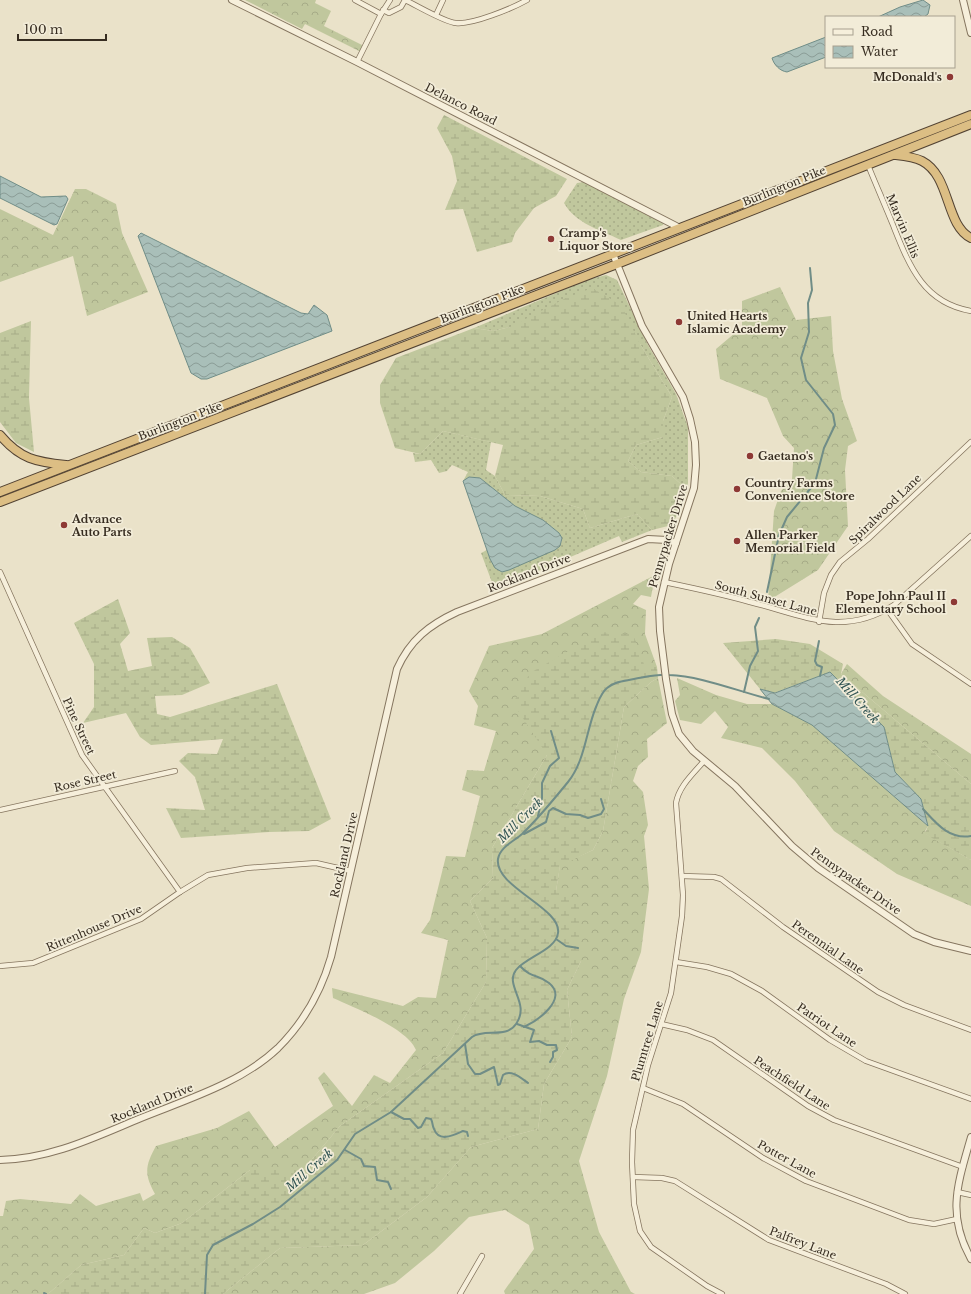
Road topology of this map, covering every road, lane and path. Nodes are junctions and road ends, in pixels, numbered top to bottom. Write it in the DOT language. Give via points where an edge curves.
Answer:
graph roads {
  1 [pos="232,0"];
  2 [pos="355,0"];
  3 [pos="390,0"];
  4 [pos="405,0"];
  5 [pos="443,0"];
  6 [pos="527,0"];
  7 [pos="963,0"];
  8 [pos="382,12"];
  9 [pos="436,15"];
  10 [pos="971,33"];
  11 [pos="357,62"];
  12 [pos="971,114"];
  13 [pos="971,124"];
  14 [pos="894,154"];
  15 [pos="868,165"];
  16 [pos="680,228"];
  17 [pos="971,238"];
  18 [pos="613,254"];
  19 [pos="617,264"];
  20 [pos="971,311"];
  21 [pos="0,435"];
  22 [pos="971,442"];
  23 [pos="69,465"];
  24 [pos="0,492"];
  25 [pos="0,502"];
  26 [pos="971,536"];
  27 [pos="676,543"];
  28 [pos="0,572"];
  29 [pos="664,582"];
  30 [pos="887,609"];
  31 [pos="819,622"];
  32 [pos="971,684"];
  33 [pos="704,761"];
  34 [pos="174,771"];
  35 [pos="103,786"];
  36 [pos="0,810"];
  37 [pos="351,871"];
  38 [pos="682,876"];
  39 [pos="180,892"];
  40 [pos="971,951"];
  41 [pos="676,962"];
  42 [pos="0,966"];
  43 [pos="661,1024"];
  44 [pos="971,1030"];
  45 [pos="642,1088"];
  46 [pos="971,1099"];
  47 [pos="971,1137"];
  48 [pos="0,1160"];
  49 [pos="963,1167"];
  50 [pos="633,1177"];
  51 [pos="957,1192"];
  52 [pos="971,1195"];
  53 [pos="957,1218"];
  54 [pos="482,1256"];
  55 [pos="971,1259"];
  56 [pos="460,1294"];
  57 [pos="722,1294"];
  58 [pos="905,1294"];
  1 -- 11 [label="street, Delanco Road"];
  2 -- 8 [label="street"];
  3 -- 8 [label="street"];
  4 -- 8 [label="street" via="401,7 389,13"];
  4 -- 9 [label="street"];
  5 -- 9 [label="street"];
  6 -- 9 [label="street" via="455,24"];
  7 -- 10 [label="street"];
  8 -- 11 [label="street"];
  11 -- 16 [label="street, Delanco Road"];
  12 -- 16 [label="highway, Burlington Pike"];
  13 -- 14 [label="highway, Burlington Pike"];
  14 -- 15 [label="highway, Burlington Pike"];
  14 -- 17 [label="highway" via="913,158 930,166 941,183 962,230"];
  15 -- 19 [label="highway, Burlington Pike"];
  15 -- 20 [label="street, Marvin Ellis" via="909,265 930,292 947,305"];
  16 -- 18 [label="highway, Burlington Pike"];
  18 -- 19 [label="street, Pennypacker Drive"];
  18 -- 23 [label="highway, Burlington Pike"];
  19 -- 25 [label="highway, Burlington Pike"];
  19 -- 27 [label="street, Pennypacker Drive" via="642,326 678,387 693,431 696,453 694,488"];
  21 -- 23 [label="highway" via="23,456"];
  22 -- 31 [label="street, Spiralwood Lane" via="840,562 826,586"];
  23 -- 24 [label="highway, Burlington Pike"];
  26 -- 30 [label="street, South Sunset Lane"];
  27 -- 29 [label="street, Pennypacker Drive"];
  27 -- 37 [label="street, Rockland Drive" via="648,539 447,617 429,627 413,641 401,659 394,681"];
  28 -- 35 [label="street, Pine Street" via="77,746"];
  29 -- 31 [label="street, South Sunset Lane" via="735,598"];
  29 -- 33 [label="street, Pennypacker Drive" via="659,607 664,667 672,714 679,734"];
  30 -- 31 [label="street, South Sunset Lane" via="856,620"];
  30 -- 32 [label="street" via="912,644"];
  33 -- 38 [label="street, Plumtree Lane" via="685,783 677,799"];
  33 -- 40 [label="street, Pennypacker Drive" via="735,786 792,846 818,868 914,934 939,944"];
  34 -- 35 [label="street, Rose Street"];
  35 -- 36 [label="street, Rose Street"];
  35 -- 39 [label="street, Pine Street"];
  37 -- 39 [label="street, Rittenhouse Drive" via="316,863 247,868 208,875"];
  37 -- 48 [label="street, Rockland Drive" via="332,953 321,986 304,1017 269,1055 251,1069 220,1086 83,1142 37,1157"];
  38 -- 41 [label="street, Plumtree Lane" via="683,904"];
  38 -- 44 [label="street, Perennial Lane" via="721,879 783,927 878,992 904,1005"];
  39 -- 42 [label="street, Rittenhouse Drive" via="141,919 106,935 33,963"];
  41 -- 43 [label="street, Plumtree Lane" via="671,992"];
  41 -- 46 [label="street, Patriot Lane" via="707,967 738,977 762,991 837,1045 866,1061"];
  43 -- 45 [label="street, Plumtree Lane"];
  43 -- 49 [label="street, Peachfield Lane" via="687,1030 712,1040 808,1106 834,1120"];
  45 -- 50 [label="street, Plumtree Lane" via="633,1130"];
  45 -- 53 [label="street, Potter Lane" via="683,1104 763,1158 806,1181 909,1220 934,1224"];
  47 -- 49 [label="street"];
  49 -- 51 [label="street"];
  50 -- 57 [label="street, Plumtree Lane" via="637,1222 651,1247"];
  50 -- 58 [label="street, Palfrey Lane" via="676,1181 765,1238 886,1284"];
  51 -- 52 [label="street"];
  51 -- 53 [label="street"];
  53 -- 55 [label="street" via="963,1242"];
  54 -- 56 [label="street"];
}
